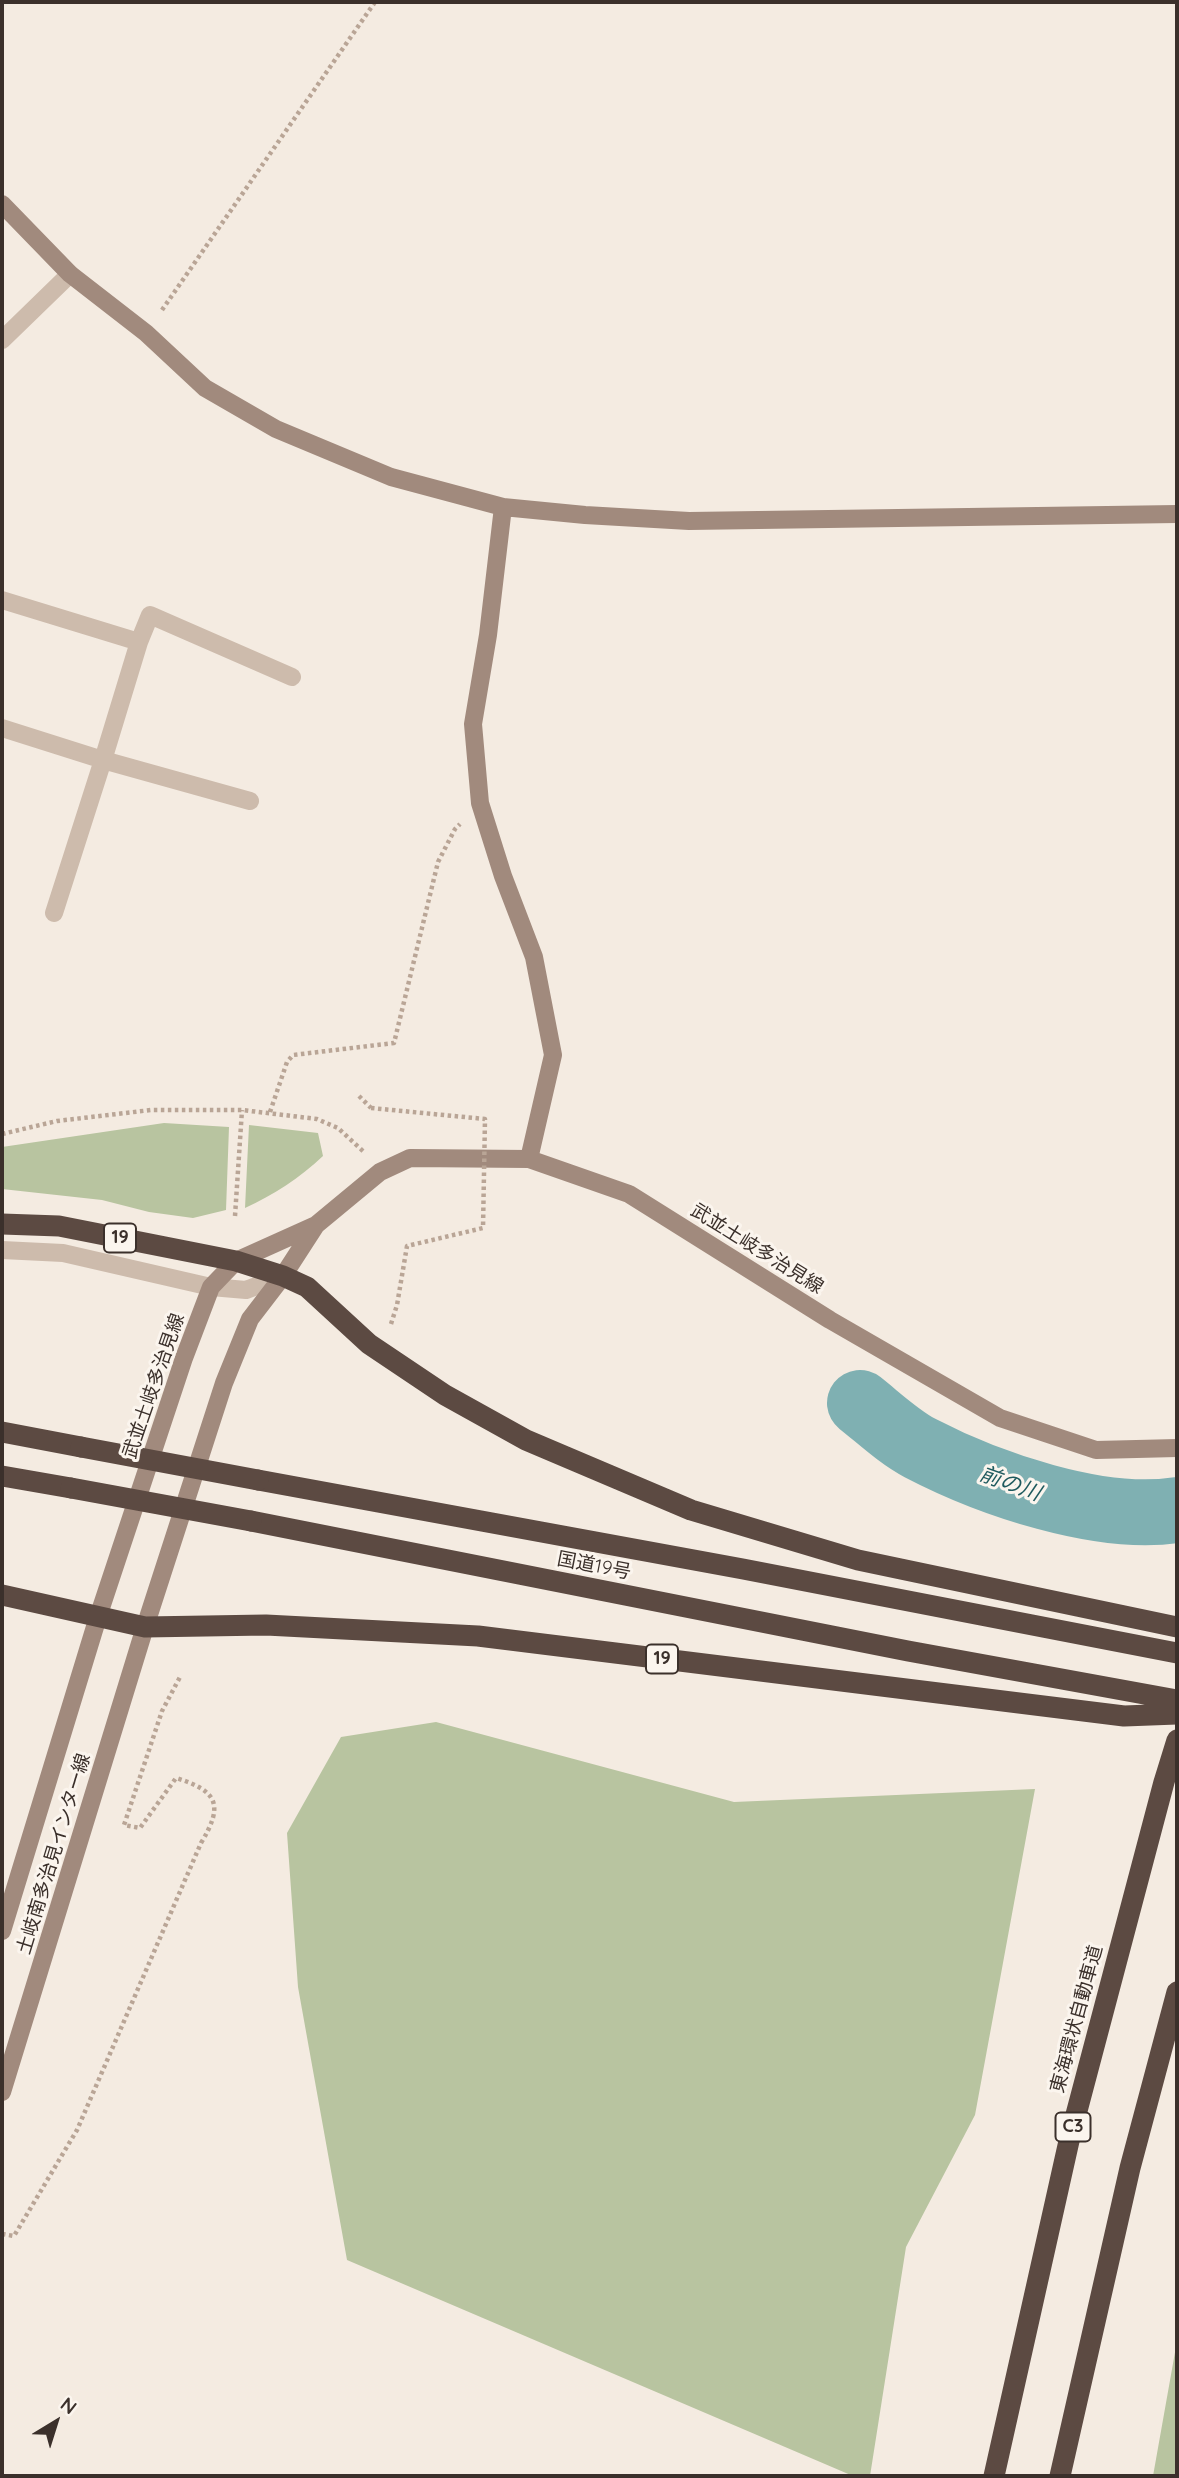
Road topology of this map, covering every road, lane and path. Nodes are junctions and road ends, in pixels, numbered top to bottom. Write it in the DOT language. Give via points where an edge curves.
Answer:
graph roads {
  1 [pos="375,2"];
  2 [pos="2,204"];
  3 [pos="71,274"];
  4 [pos="146,333"];
  5 [pos="2,340"];
  6 [pos="503,507"];
  7 [pos="1177,514"];
  8 [pos="2,600"];
  9 [pos="139,642"];
  10 [pos="292,677"];
  11 [pos="2,728"];
  12 [pos="103,760"];
  13 [pos="250,801"];
  14 [pos="480,803"];
  15 [pos="54,914"];
  16 [pos="359,1096"];
  17 [pos="242,1110"];
  18 [pos="270,1112"];
  19 [pos="2,1134"];
  20 [pos="529,1159"];
  21 [pos="380,1172"];
  22 [pos="235,1216"];
  23 [pos="2,1224"];
  24 [pos="316,1225"];
  25 [pos="2,1250"];
  26 [pos="236,1261"];
  27 [pos="283,1276"];
  28 [pos="211,1287"];
  29 [pos="391,1325"];
  30 [pos="2,1432"];
  31 [pos="1177,1448"];
  32 [pos="2,1476"];
  33 [pos="2,1595"];
  34 [pos="99,1617"];
  35 [pos="1177,1626"];
  36 [pos="145,1627"];
  37 [pos="1177,1653"];
  38 [pos="180,1677"];
  39 [pos="1177,1700"];
  40 [pos="1177,1714"];
  41 [pos="1177,1740"];
  42 [pos="2,1931"];
  43 [pos="1177,1992"];
  44 [pos="2,2092"];
  45 [pos="2,2234"];
  46 [pos="994,2476"];
  47 [pos="1060,2476"];
  1 -- 4 [label="path"];
  2 -- 3 [label="main road"];
  3 -- 4 [label="main road"];
  3 -- 5 [label="street"];
  4 -- 6 [label="main road" via="205,388 276,429 391,477"];
  6 -- 7 [label="main road" via="690,521"];
  6 -- 14 [label="main road" via="473,724"];
  8 -- 9 [label="street"];
  9 -- 10 [label="street" via="150,615"];
  9 -- 12 [label="street"];
  11 -- 12 [label="street"];
  12 -- 13 [label="street"];
  12 -- 15 [label="street"];
  14 -- 18 [label="path" via="455,829 438,862 394,1043 293,1055"];
  14 -- 20 [label="main road" via="534,957 553,1055"];
  16 -- 29 [label="path, bridge" via="372,1108 485,1119 483,1228 407,1246"];
  17 -- 18 [label="path"];
  17 -- 19 [label="path" via="150,1110 57,1121"];
  17 -- 22 [label="path"];
  18 -- 21 [label="path" via="317,1119 338,1128"];
  20 -- 21 [label="main road, 武並土岐多治見線" via="410,1158"];
  20 -- 31 [label="main road, 武並土岐多治見線" via="629,1194 830,1320 1000,1418 1096,1450"];
  21 -- 24 [label="main road, 武並土岐多治見線"];
  23 -- 26 [label="highway, 19" via="59,1226"];
  24 -- 26 [label="main road, 武並土岐多治見線"];
  24 -- 27 [label="main road, 武並土岐多治見線"];
  25 -- 28 [label="street" via="63,1253"];
  26 -- 27 [label="highway, 19"];
  26 -- 28 [label="main road, 武並土岐多治見線"];
  27 -- 28 [label="street" via="247,1290"];
  27 -- 35 [label="highway, 19" via="307,1287 369,1344 445,1395 526,1440 691,1510 858,1560"];
  27 -- 36 [label="main road, 武並土岐多治見線" via="250,1319 224,1383"];
  28 -- 34 [label="main road, 武並土岐多治見線"];
  30 -- 37 [label="highway, 国道19号, bridge"];
  32 -- 39 [label="highway, 国道19号, bridge"];
  33 -- 34 [label="highway, 19"];
  34 -- 36 [label="highway, 19"];
  34 -- 42 [label="main road, 土岐南多治見インター線"];
  36 -- 40 [label="highway, 19" via="266,1625 478,1636 1124,1716"];
  36 -- 44 [label="main road, 土岐南多治見インター線"];
  38 -- 45 [label="path" via="162,1711 124,1825 140,1828 176,1778 206,1791 216,1814 77,2130 14,2236"];
  41 -- 46 [label="highway, 東海環状自動車道 / C3" via="1069,2141"];
  43 -- 47 [label="highway" via="1130,2168"];
}
